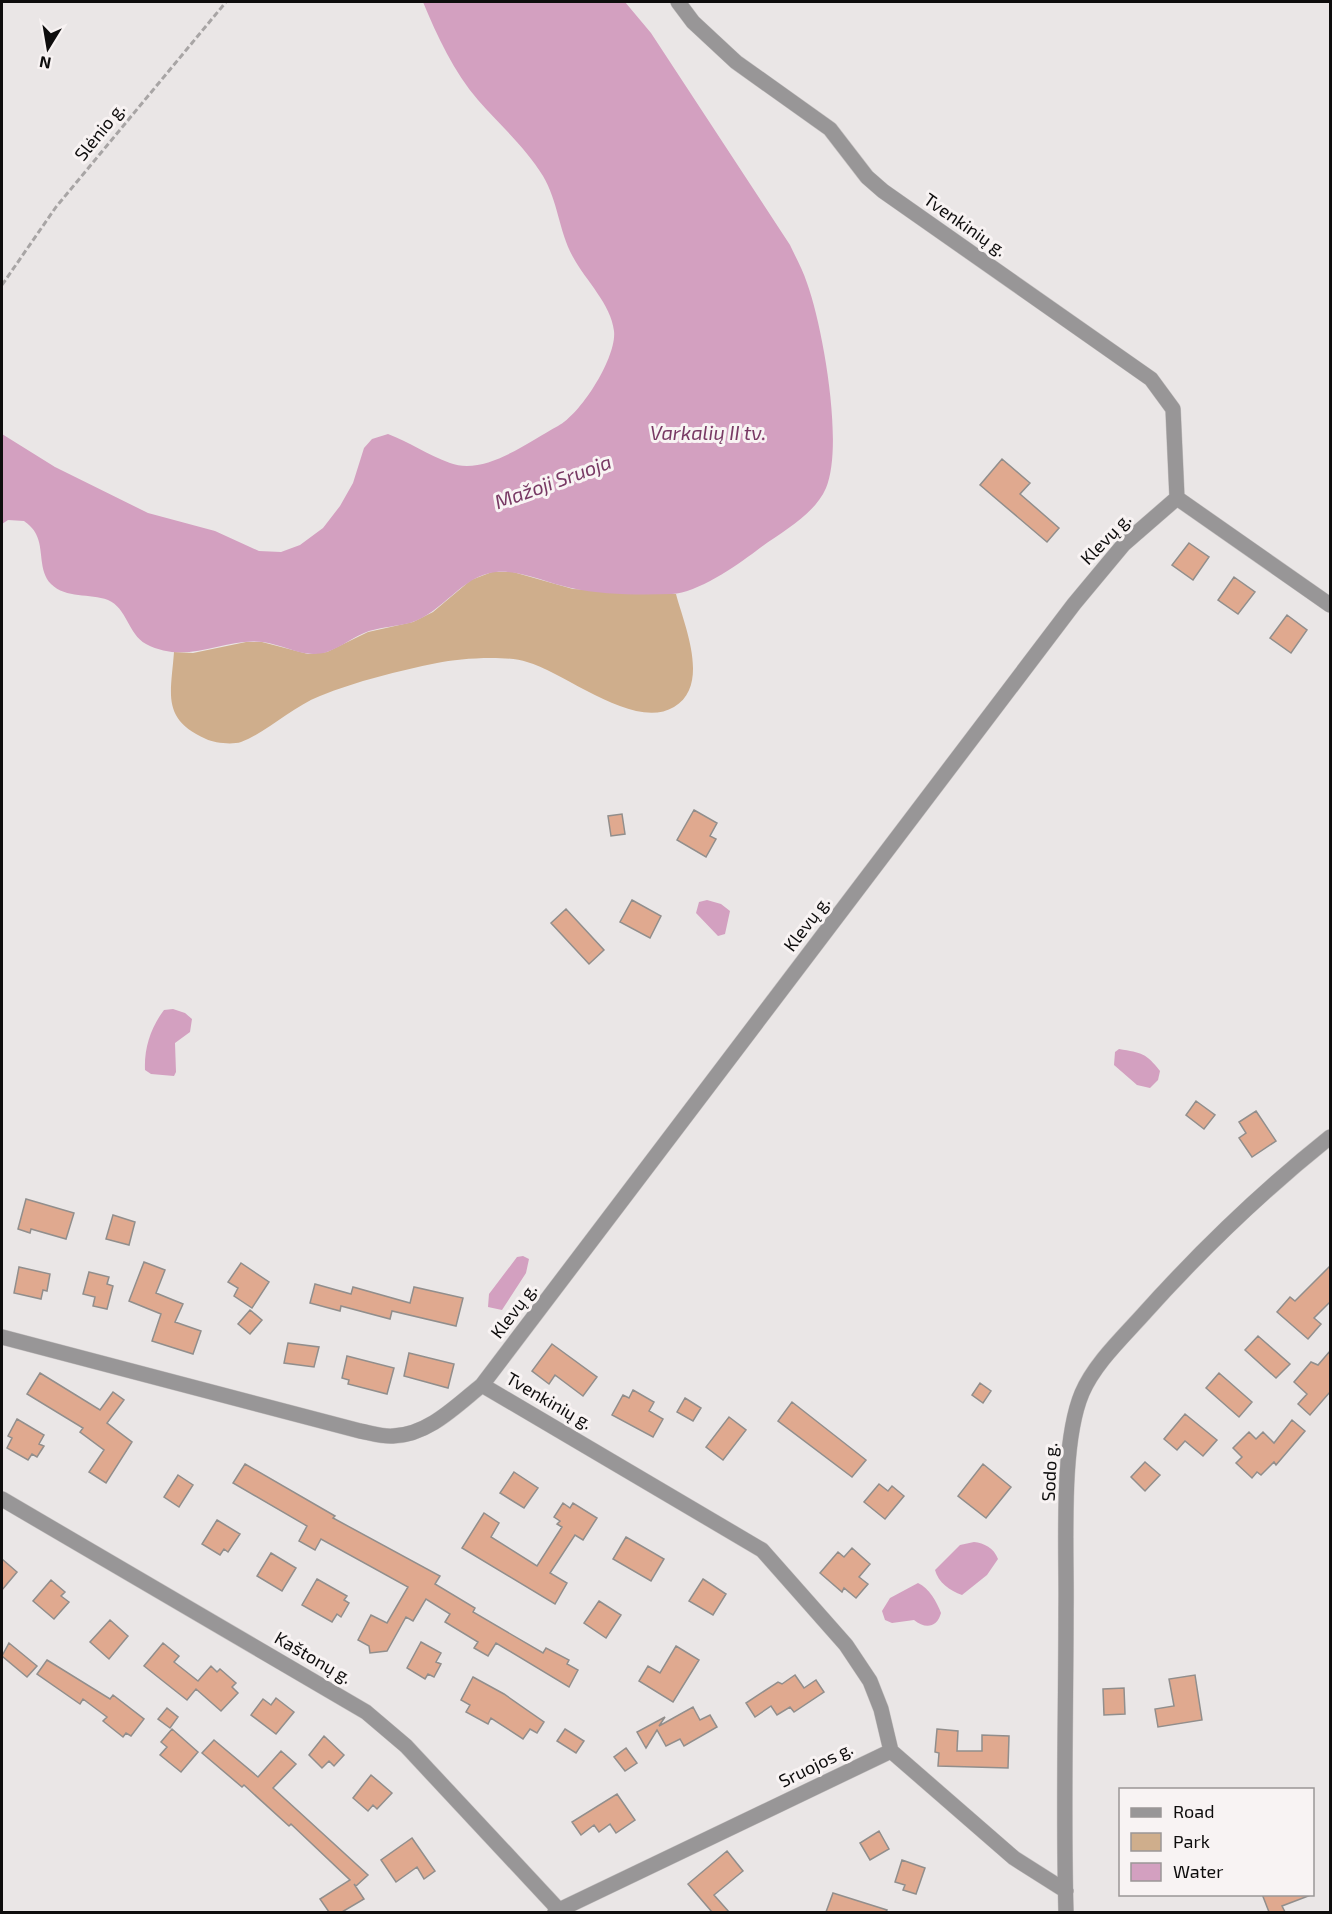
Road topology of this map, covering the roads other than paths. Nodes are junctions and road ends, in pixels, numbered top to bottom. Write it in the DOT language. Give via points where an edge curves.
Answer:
graph roads {
  1 [pos="678,2"];
  2 [pos="1177,498"];
  3 [pos="1330,605"];
  4 [pos="1330,1137"];
  5 [pos="2,1337"];
  6 [pos="482,1386"];
  7 [pos="2,1498"];
  8 [pos="891,1751"];
  9 [pos="1066,1891"];
  10 [pos="557,1911"];
  11 [pos="1066,1912"];
  1 -- 2 [label="street, Tvenkinių g." via="693,22 736,62 830,129 867,177 883,191 1151,379 1173,409"];
  2 -- 3 [label="street"];
  2 -- 6 [label="street, Klevų g." via="1124,544 1074,604"];
  4 -- 9 [label="street, Sodo g." via="1195,1256 1099,1367 1075,1412 1067,1522"];
  5 -- 6 [label="street, Tvenkinių g." via="360,1431 392,1436 425,1428"];
  6 -- 8 [label="street, Tvenkinių g." via="762,1550 846,1646 870,1681"];
  7 -- 10 [label="street, Kaštonų g." via="366,1712 406,1746"];
  8 -- 9 [label="street" via="1014,1857"];
  8 -- 10 [label="street, Sruojos g."];
  9 -- 11 [label="street, Sodo g."];
}
